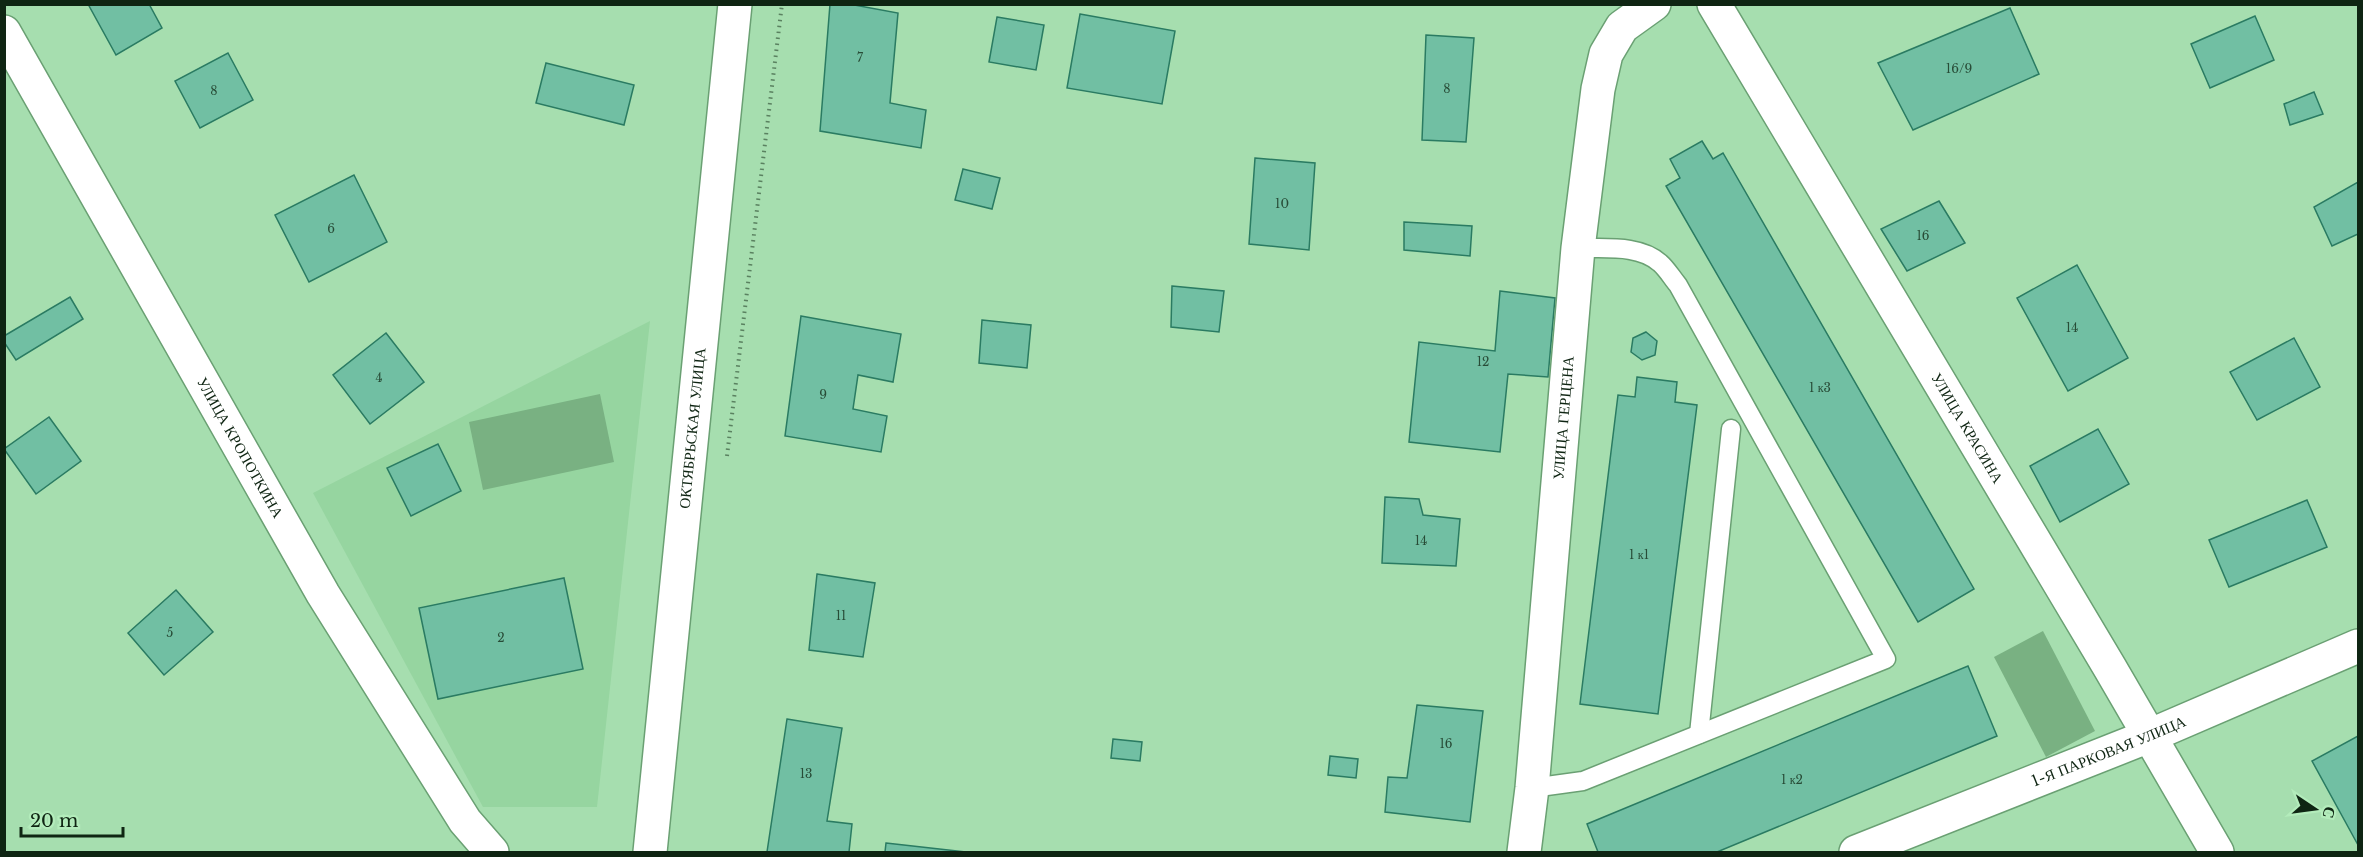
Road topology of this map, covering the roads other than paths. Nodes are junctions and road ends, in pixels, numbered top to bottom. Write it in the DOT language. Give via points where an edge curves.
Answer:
graph roads {
  1 [pos="735,4"];
  2 [pos="1654,4"];
  3 [pos="1714,4"];
  4 [pos="4,32"];
  5 [pos="1578,248"];
  6 [pos="1731,429"];
  7 [pos="2358,646"];
  8 [pos="1699,734"];
  9 [pos="2149,736"];
  10 [pos="1532,788"];
  11 [pos="492,852"];
  12 [pos="650,852"];
  13 [pos="1524,852"];
  14 [pos="1856,852"];
  15 [pos="2217,852"];
  1 -- 12 [label="street, ОКТЯБРЬСКАЯ УЛИЦА"];
  2 -- 5 [label="street, УЛИЦА ГЕРЦЕНА" via="1622,27 1606,54"];
  3 -- 9 [label="street, УЛИЦА КРАСИНА"];
  4 -- 11 [label="street, УЛИЦА КРОПОТКИНА" via="323,594 465,821"];
  5 -- 8 [label="lane" via="1644,252 1660,263 1678,285 1886,659"];
  5 -- 10 [label="street, УЛИЦА ГЕРЦЕНА"];
  6 -- 8 [label="lane"];
  7 -- 9 [label="street, 1-Я ПАРКОВАЯ УЛИЦА"];
  8 -- 10 [label="lane" via="1583,781"];
  9 -- 14 [label="street, 1-Я ПАРКОВАЯ УЛИЦА"];
  9 -- 15 [label="street, УЛИЦА КРАСИНА"];
  10 -- 13 [label="street, УЛИЦА ГЕРЦЕНА"];
}
